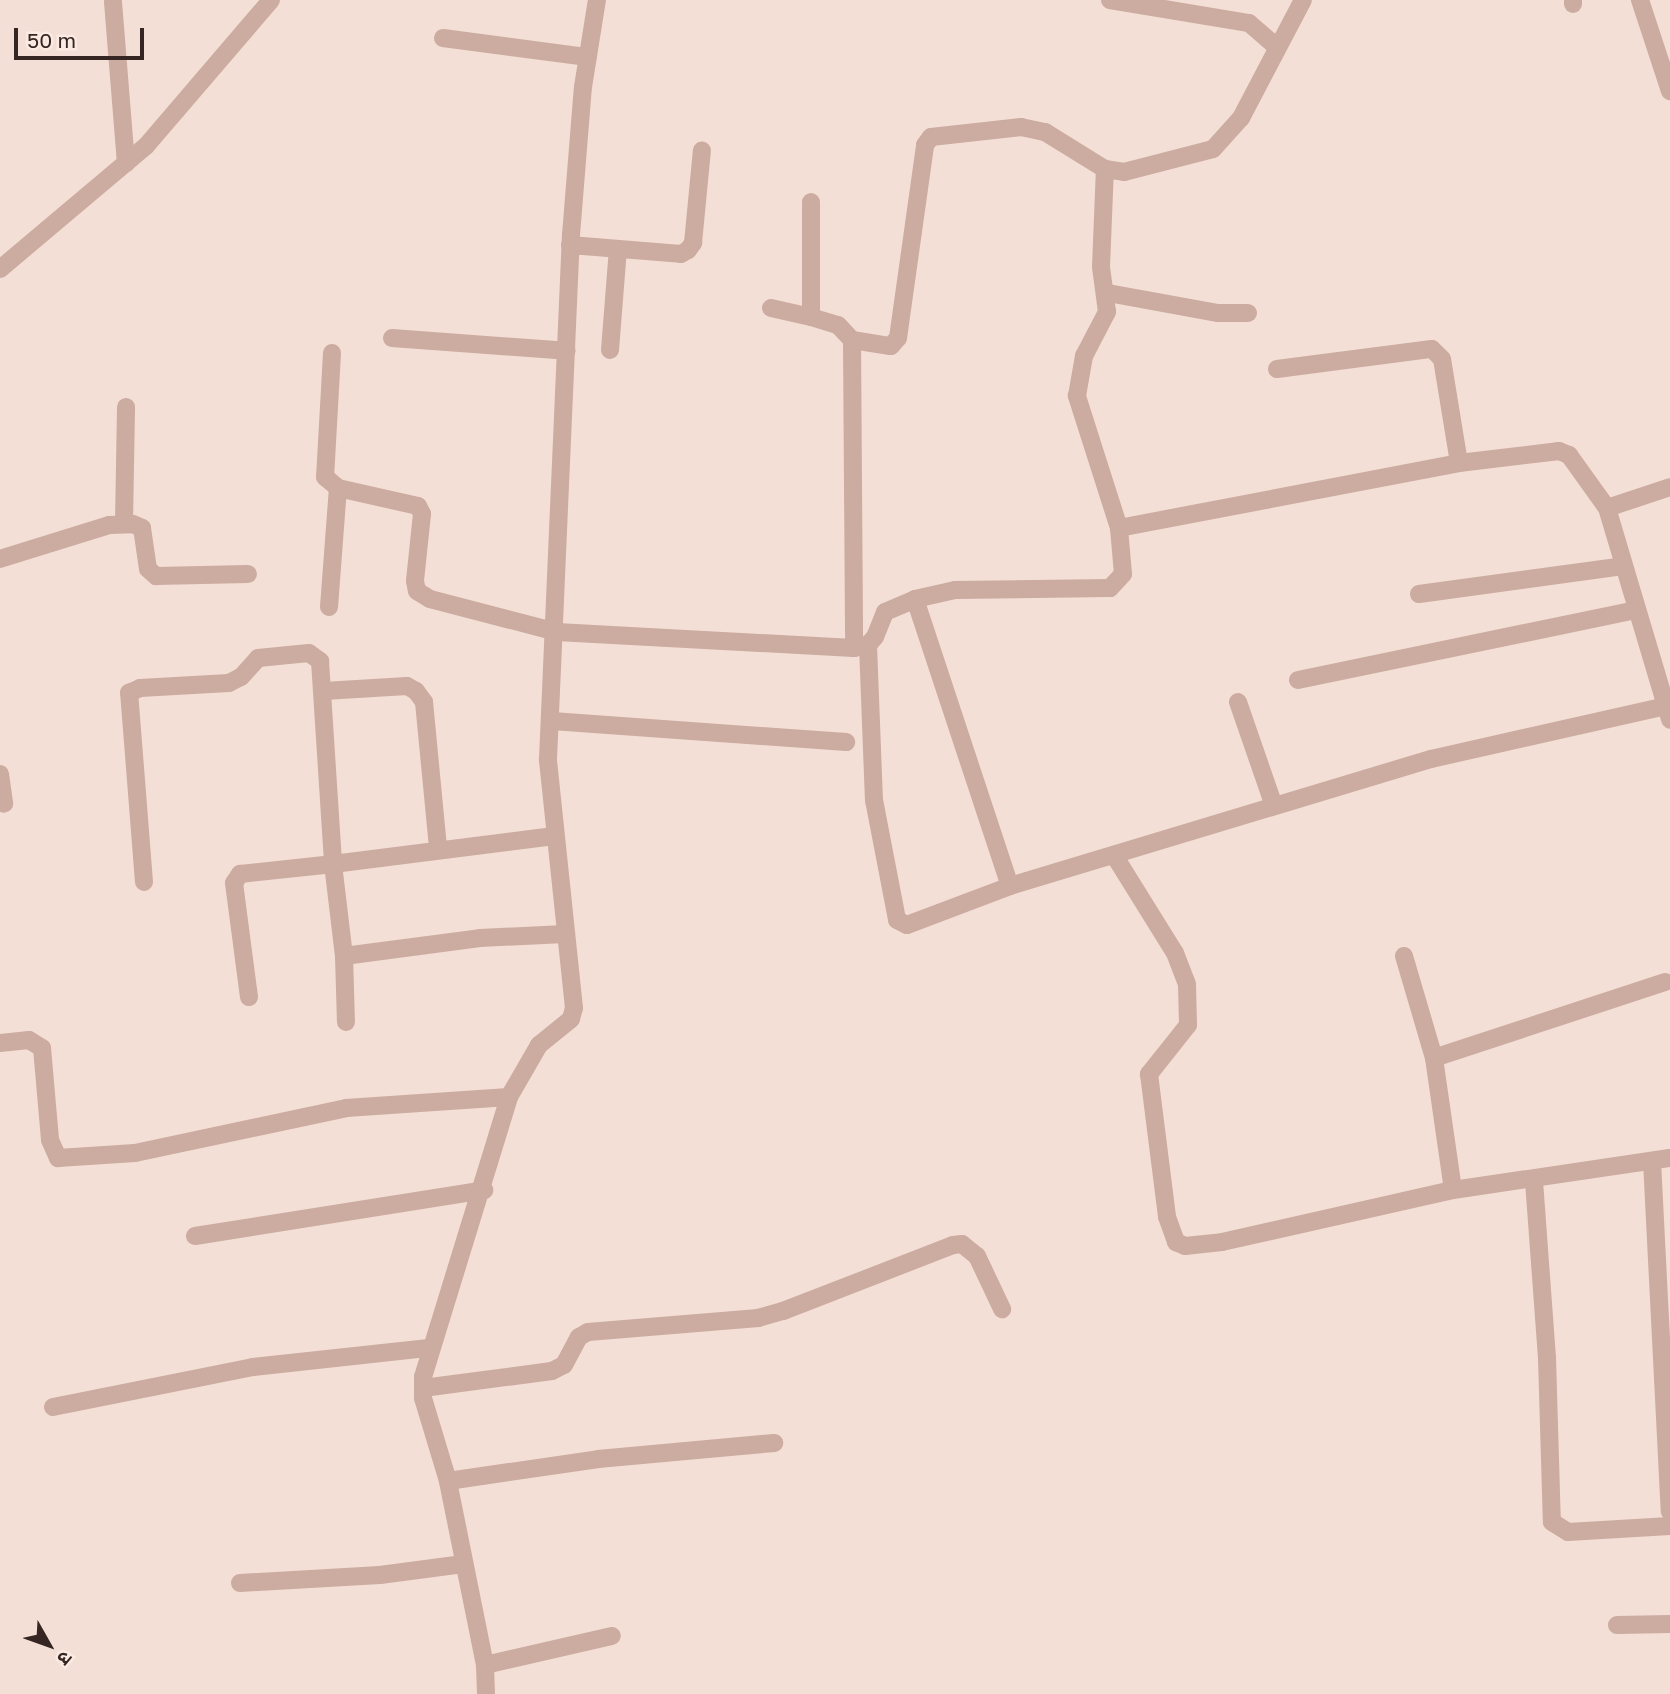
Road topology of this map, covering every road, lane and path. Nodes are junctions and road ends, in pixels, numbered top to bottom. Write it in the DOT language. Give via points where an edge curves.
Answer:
graph roads {
  1 [pos="271,0"];
  2 [pos="597,0"];
  3 [pos="1110,0"];
  4 [pos="1303,0"];
  5 [pos="1640,0"];
  6 [pos="113,2"];
  7 [pos="443,38"];
  8 [pos="1278,47"];
  9 [pos="588,57"];
  10 [pos="1670,91"];
  11 [pos="702,150"];
  12 [pos="126,163"];
  13 [pos="1105,169"];
  14 [pos="811,202"];
  15 [pos="570,245"];
  16 [pos="618,249"];
  17 [pos="0,269"];
  18 [pos="1108,293"];
  19 [pos="771,308"];
  20 [pos="1248,313"];
  21 [pos="811,317"];
  22 [pos="392,338"];
  23 [pos="852,341"];
  24 [pos="610,350"];
  25 [pos="567,351"];
  26 [pos="332,353"];
  27 [pos="1276,369"];
  28 [pos="126,407"];
  29 [pos="1459,463"];
  30 [pos="1670,487"];
  31 [pos="338,488"];
  32 [pos="1607,508"];
  33 [pos="124,523"];
  34 [pos="1119,528"];
  35 [pos="0,559"];
  36 [pos="1623,566"];
  37 [pos="248,574"];
  38 [pos="1419,594"];
  39 [pos="915,599"];
  40 [pos="329,607"];
  41 [pos="1635,610"];
  42 [pos="556,632"];
  43 [pos="861,646"];
  44 [pos="1298,680"];
  45 [pos="324,691"];
  46 [pos="1238,702"];
  47 [pos="1668,713"];
  48 [pos="552,721"];
  49 [pos="846,742"];
  50 [pos="0,774"];
  51 [pos="4,804"];
  52 [pos="1274,806"];
  53 [pos="554,836"];
  54 [pos="438,848"];
  55 [pos="1114,855"];
  56 [pos="332,864"];
  57 [pos="144,882"];
  58 [pos="1010,886"];
  59 [pos="565,934"];
  60 [pos="344,956"];
  61 [pos="1404,956"];
  62 [pos="1665,982"];
  63 [pos="249,997"];
  64 [pos="346,1022"];
  65 [pos="0,1043"];
  66 [pos="1434,1058"];
  67 [pos="509,1097"];
  68 [pos="1670,1157"];
  69 [pos="1652,1161"];
  70 [pos="1534,1181"];
  71 [pos="484,1190"];
  72 [pos="1453,1190"];
  73 [pos="195,1236"];
  74 [pos="1002,1309"];
  75 [pos="429,1348"];
  76 [pos="423,1388"];
  77 [pos="53,1406"];
  78 [pos="774,1443"];
  79 [pos="448,1481"];
  80 [pos="1670,1512"];
  81 [pos="1670,1526"];
  82 [pos="463,1564"];
  83 [pos="240,1583"];
  84 [pos="1670,1624"];
  85 [pos="1617,1625"];
  86 [pos="612,1636"];
  87 [pos="485,1665"];
  88 [pos="486,1694"];
  1 -- 12 [label="street" via="157,135"];
  2 -- 9 [label="street"];
  3 -- 8 [label="street" via="1249,23"];
  4 -- 8 [label="street"];
  5 -- 10 [label="street"];
  6 -- 12 [label="street"];
  7 -- 9 [label="street"];
  8 -- 13 [label="street" via="1241,118 1213,149 1149,169"];
  9 -- 15 [label="street"];
  11 -- 16 [label="street" via="693,243 688,250 681,254"];
  12 -- 17 [label="street"];
  13 -- 18 [label="street" via="1101,267"];
  13 -- 23 [label="street" via="1077,148 1033,130 931,137 925,145 898,338 891,346"];
  14 -- 21 [label="street"];
  15 -- 16 [label="street"];
  15 -- 25 [label="street"];
  16 -- 24 [label="street"];
  18 -- 20 [label="street" via="1218,313"];
  18 -- 34 [label="street" via="1107,312 1077,373 1077,396"];
  19 -- 21 [label="street"];
  21 -- 23 [label="street" via="838,325"];
  22 -- 25 [label="street"];
  23 -- 43 [label="street"];
  25 -- 42 [label="street"];
  26 -- 31 [label="street" via="325,477"];
  27 -- 29 [label="street" via="1438,351"];
  28 -- 33 [label="street"];
  29 -- 32 [label="street" via="1559,451 1574,460"];
  29 -- 34 [label="street"];
  30 -- 32 [label="street"];
  31 -- 40 [label="street"];
  31 -- 42 [label="street" via="418,506 422,514 415,581 421,596"];
  32 -- 36 [label="street"];
  33 -- 35 [label="street"];
  33 -- 37 [label="street" via="142,528 148,569 156,576"];
  34 -- 39 [label="street" via="1123,574 1110,588 968,589"];
  36 -- 38 [label="street"];
  36 -- 41 [label="street"];
  39 -- 43 [label="street" via="885,612"];
  39 -- 58 [label="street"];
  41 -- 44 [label="street"];
  41 -- 47 [label="street"];
  42 -- 43 [label="street"];
  42 -- 48 [label="street"];
  43 -- 58 [label="street" via="874,800 897,920 907,925"];
  45 -- 54 [label="street" via="407,686 424,702"];
  45 -- 56 [label="street"];
  45 -- 57 [label="street" via="320,661 309,653 258,658 229,683 140,688 129,693"];
  46 -- 52 [label="street"];
  47 -- 52 [label="street" via="1431,759"];
  48 -- 49 [label="street"];
  48 -- 53 [label="street" via="548,759"];
  50 -- 51 [label="street"];
  52 -- 55 [label="street"];
  53 -- 54 [label="street"];
  53 -- 59 [label="street"];
  54 -- 56 [label="street"];
  55 -- 58 [label="street"];
  55 -- 72 [label="street" via="1175,953 1187,984 1188,1025 1149,1074 1167,1217 1176,1242 1185,1246 1222,1242"];
  56 -- 60 [label="street"];
  56 -- 63 [label="street" via="236,877"];
  59 -- 60 [label="street" via="480,938"];
  59 -- 67 [label="street" via="574,1008 571,1019 539,1045"];
  60 -- 64 [label="street"];
  61 -- 66 [label="street"];
  62 -- 66 [label="street"];
  65 -- 67 [label="street" via="29,1040 42,1048 50,1140 58,1158 135,1153 346,1108"];
  66 -- 72 [label="street"];
  67 -- 71 [label="street"];
  68 -- 69 [label="street"];
  69 -- 70 [label="street"];
  69 -- 80 [label="street"];
  70 -- 72 [label="street"];
  70 -- 81 [label="street" via="1547,1358 1552,1522 1568,1532"];
  71 -- 73 [label="street"];
  71 -- 75 [label="street"];
  74 -- 76 [label="street" via="977,1256 962,1244 953,1245 758,1318 588,1332 579,1337 564,1365 552,1371"];
  75 -- 76 [label="street"];
  75 -- 77 [label="street" via="253,1367"];
  76 -- 79 [label="street"];
  78 -- 79 [label="street" via="598,1459"];
  79 -- 82 [label="street"];
  82 -- 83 [label="street" via="380,1575"];
  82 -- 87 [label="street"];
  84 -- 85 [label="street"];
  86 -- 87 [label="street"];
  87 -- 88 [label="street"];
}
